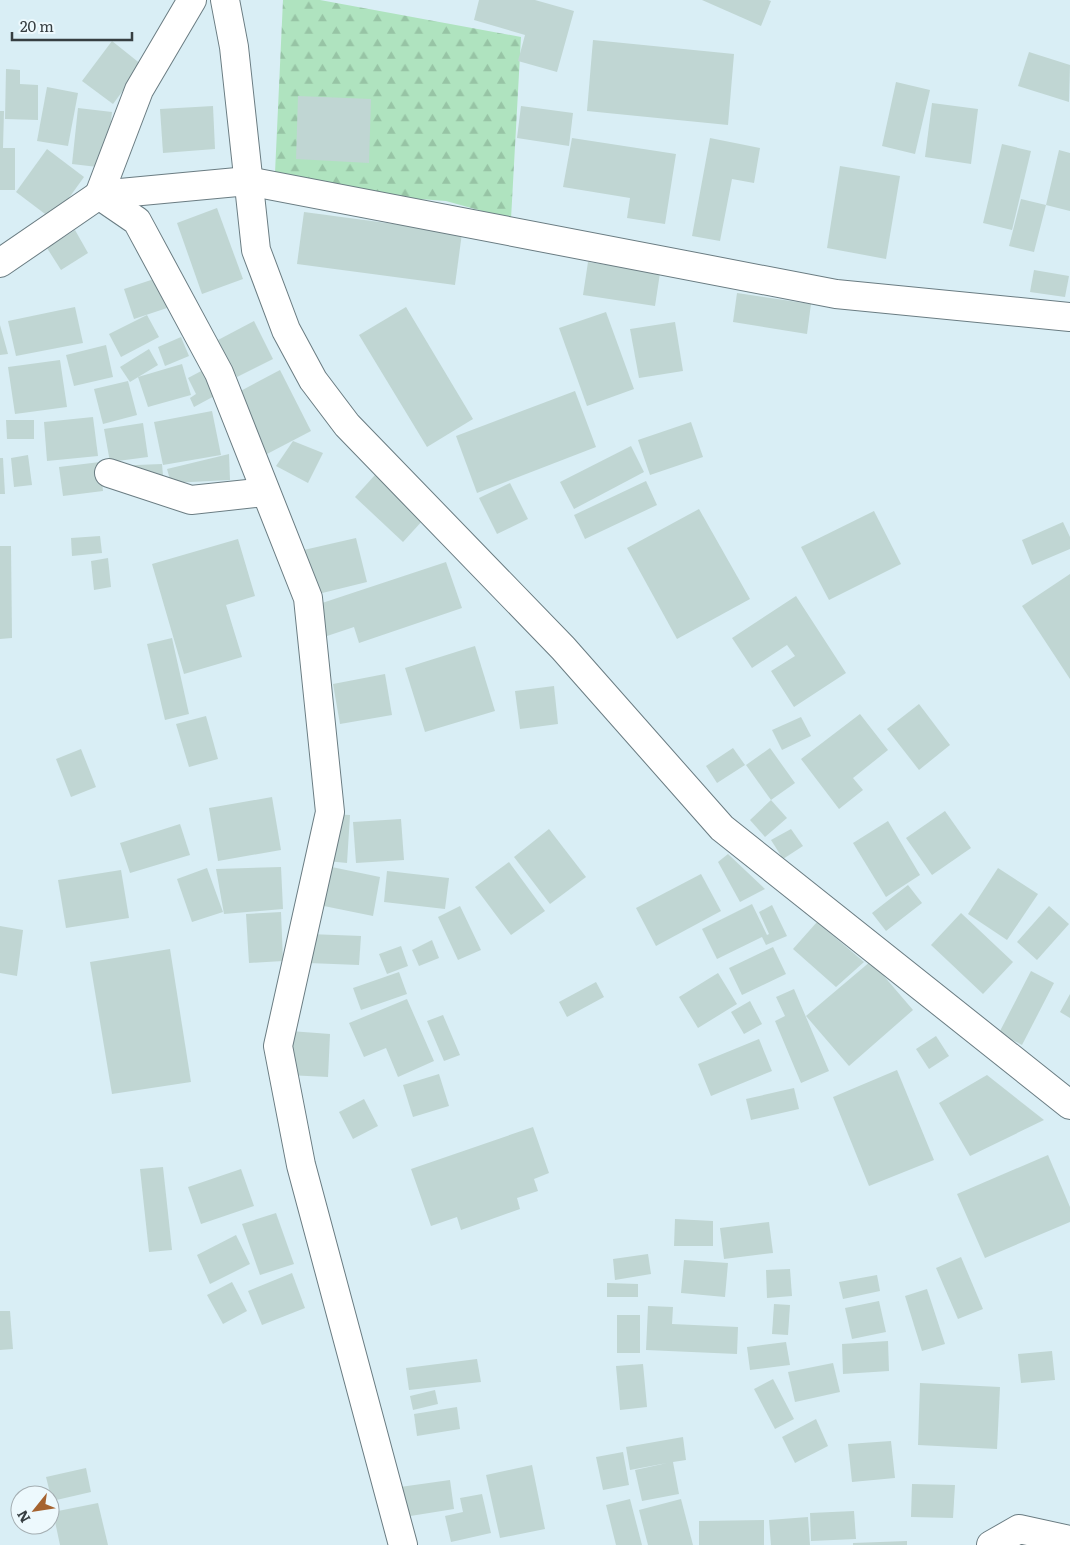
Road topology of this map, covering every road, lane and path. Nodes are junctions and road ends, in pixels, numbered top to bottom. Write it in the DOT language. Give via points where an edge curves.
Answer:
graph roads {
  1 [pos="192,0"];
  2 [pos="225,0"];
  3 [pos="248,181"];
  4 [pos="98,195"];
  5 [pos="0,264"];
  6 [pos="1070,317"];
  7 [pos="109,473"];
  8 [pos="265,492"];
  9 [pos="1070,1105"];
  10 [pos="1070,1540"];
  11 [pos="403,1545"];
  12 [pos="991,1545"];
  1 -- 4 [label="street" via="139,90"];
  2 -- 3 [label="street" via="234,47"];
  3 -- 4 [label="street"];
  3 -- 6 [label="street" via="836,294"];
  3 -- 9 [label="street" via="256,250 286,330 313,380 347,425 563,648 722,828"];
  4 -- 5 [label="street"];
  4 -- 8 [label="street" via="137,221 219,373"];
  7 -- 8 [label="street" via="191,500"];
  8 -- 11 [label="street" via="308,598 330,812 278,1046 301,1165"];
  10 -- 12 [label="street" via="1020,1528"];
}
